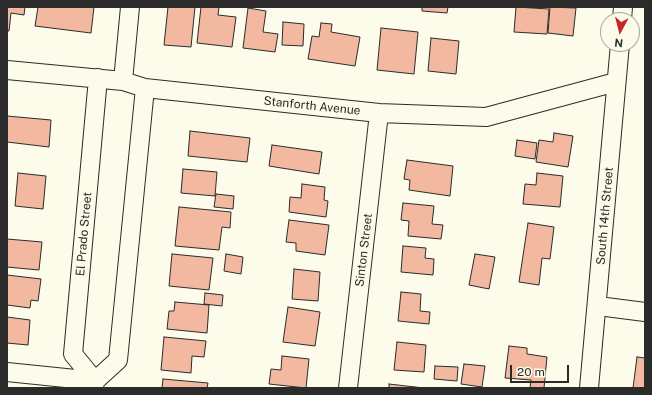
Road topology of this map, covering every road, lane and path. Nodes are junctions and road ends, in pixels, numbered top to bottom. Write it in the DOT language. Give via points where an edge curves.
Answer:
graph roads {
  1 [pos="130,7"];
  2 [pos="619,52"];
  3 [pos="7,70"];
  4 [pos="98,78"];
  5 [pos="123,81"];
  6 [pos="616,82"];
  7 [pos="145,88"];
  8 [pos="380,113"];
  9 [pos="598,306"];
  10 [pos="645,312"];
  11 [pos="7,372"];
  12 [pos="95,385"];
  13 [pos="348,388"];
  14 [pos="589,388"];
  1 -- 5 [label="street"];
  2 -- 6 [label="street, South 14th Street"];
  3 -- 4 [label="street, Stanforth Avenue"];
  4 -- 5 [label="street, Stanforth Avenue"];
  4 -- 12 [label="street, El Prado Street" via="73,354"];
  5 -- 7 [label="street, Stanforth Avenue"];
  6 -- 8 [label="street, Stanforth Avenue" via="486,117"];
  6 -- 9 [label="street, South 14th Street"];
  7 -- 8 [label="street, Stanforth Avenue"];
  7 -- 12 [label="street" via="118,360"];
  8 -- 13 [label="street, Sinton Street"];
  9 -- 10 [label="street"];
  9 -- 14 [label="street, South 14th Street"];
  11 -- 12 [label="street"];
}
